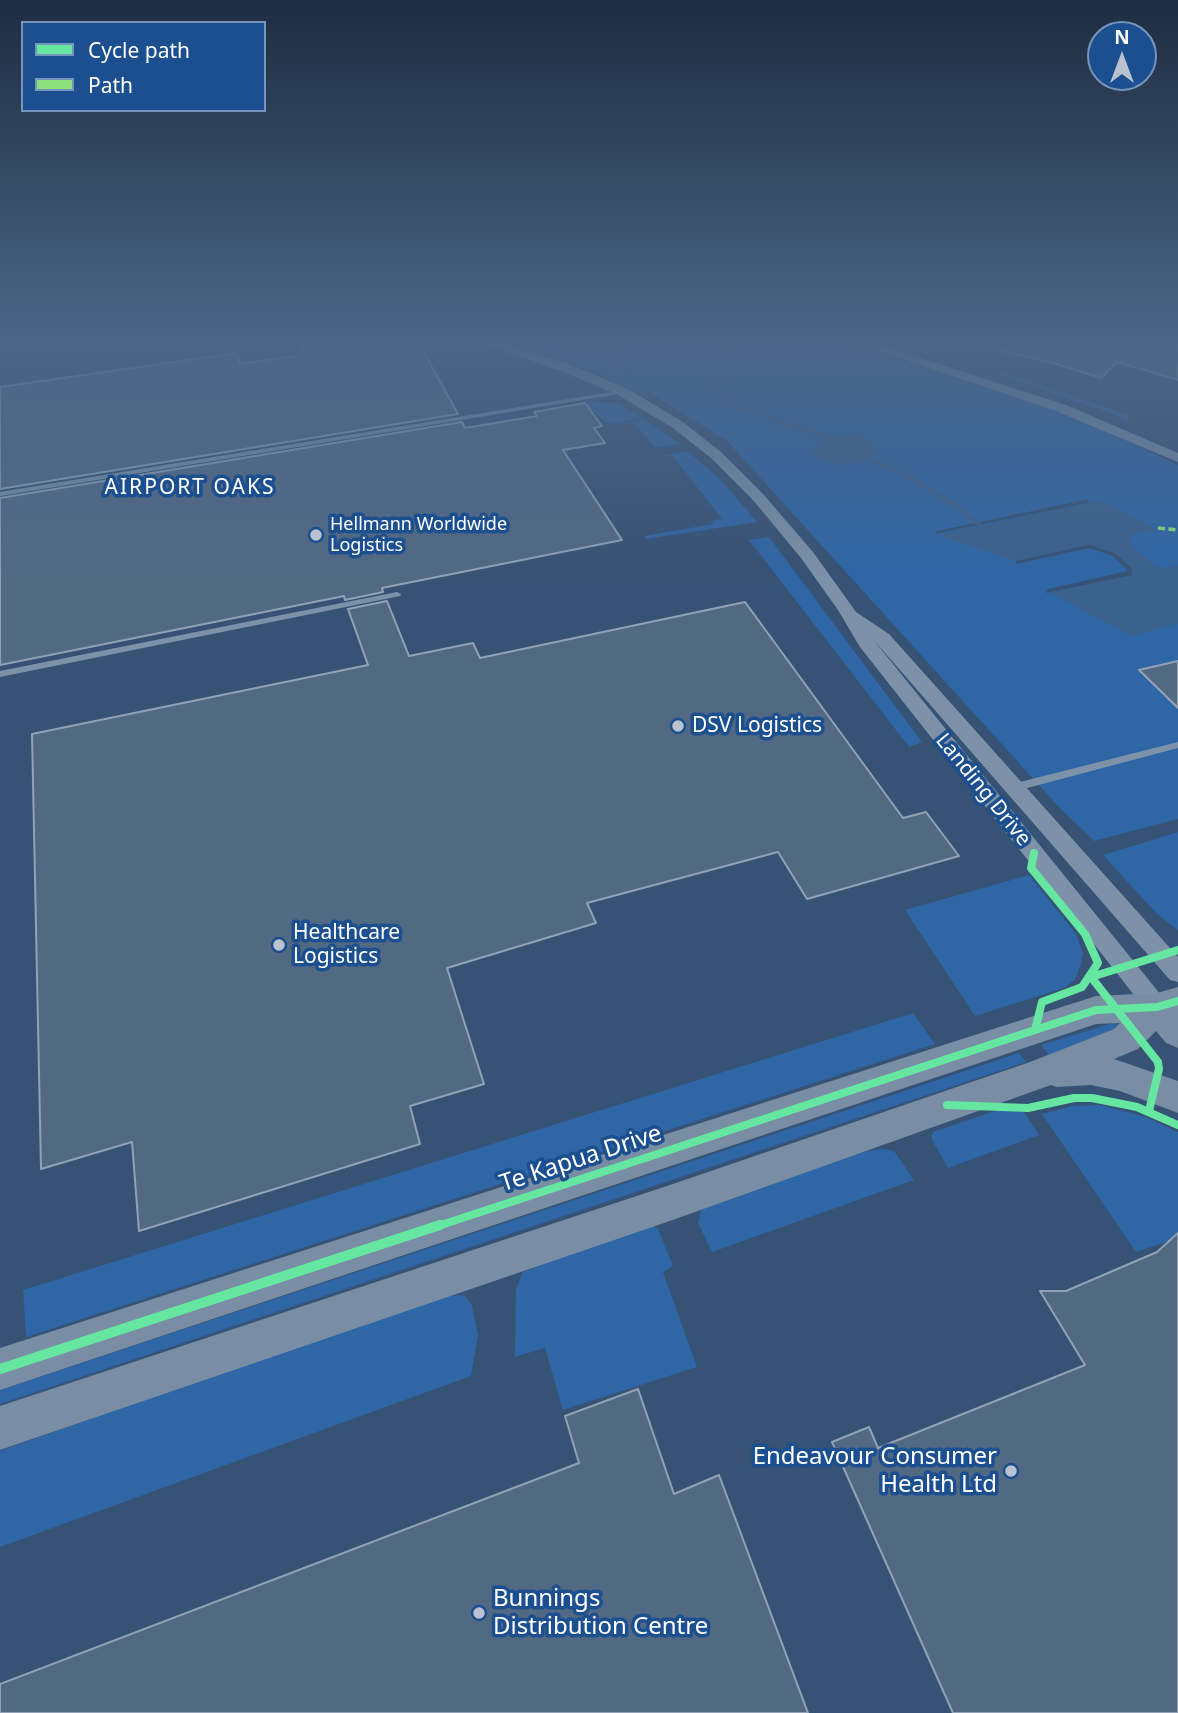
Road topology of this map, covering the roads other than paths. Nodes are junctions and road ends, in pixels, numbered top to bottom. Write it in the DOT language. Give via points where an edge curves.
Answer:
graph roads {
  1 [pos="458,419"];
  2 [pos="668,419"];
  3 [pos="1091,419"];
  4 [pos="1110,419"];
  5 [pos="1171,448"];
  6 [pos="1178,458"];
  7 [pos="0,494"];
  8 [pos="397,594"];
  9 [pos="846,609"];
  10 [pos="0,674"];
  11 [pos="1178,745"];
  12 [pos="1016,787"];
  13 [pos="1178,973"];
  14 [pos="1171,1014"];
  15 [pos="1036,1075"];
  16 [pos="1178,1097"];
  17 [pos="0,1370"];
  18 [pos="0,1428"];
  1 -- 7 [label="lane"];
  2 -- 9 [label="street, Landing Drive" via="716,455 758,497"];
  3 -- 5 [label="street"];
  4 -- 5 [label="street"];
  5 -- 6 [label="street"];
  8 -- 10 [label="lane"];
  9 -- 12 [label="street, Landing Drive" via="883,638"];
  9 -- 14 [label="street, Landing Drive" via="866,643"];
  11 -- 12 [label="lane"];
  12 -- 13 [label="street, Landing Drive"];
  14 -- 15 [label="street" via="1126,1039"];
  14 -- 17 [label="street, Te Kapua Drive" via="1096,1010"];
  15 -- 16 [label="street" via="1091,1070"];
  15 -- 18 [label="street"];
}
